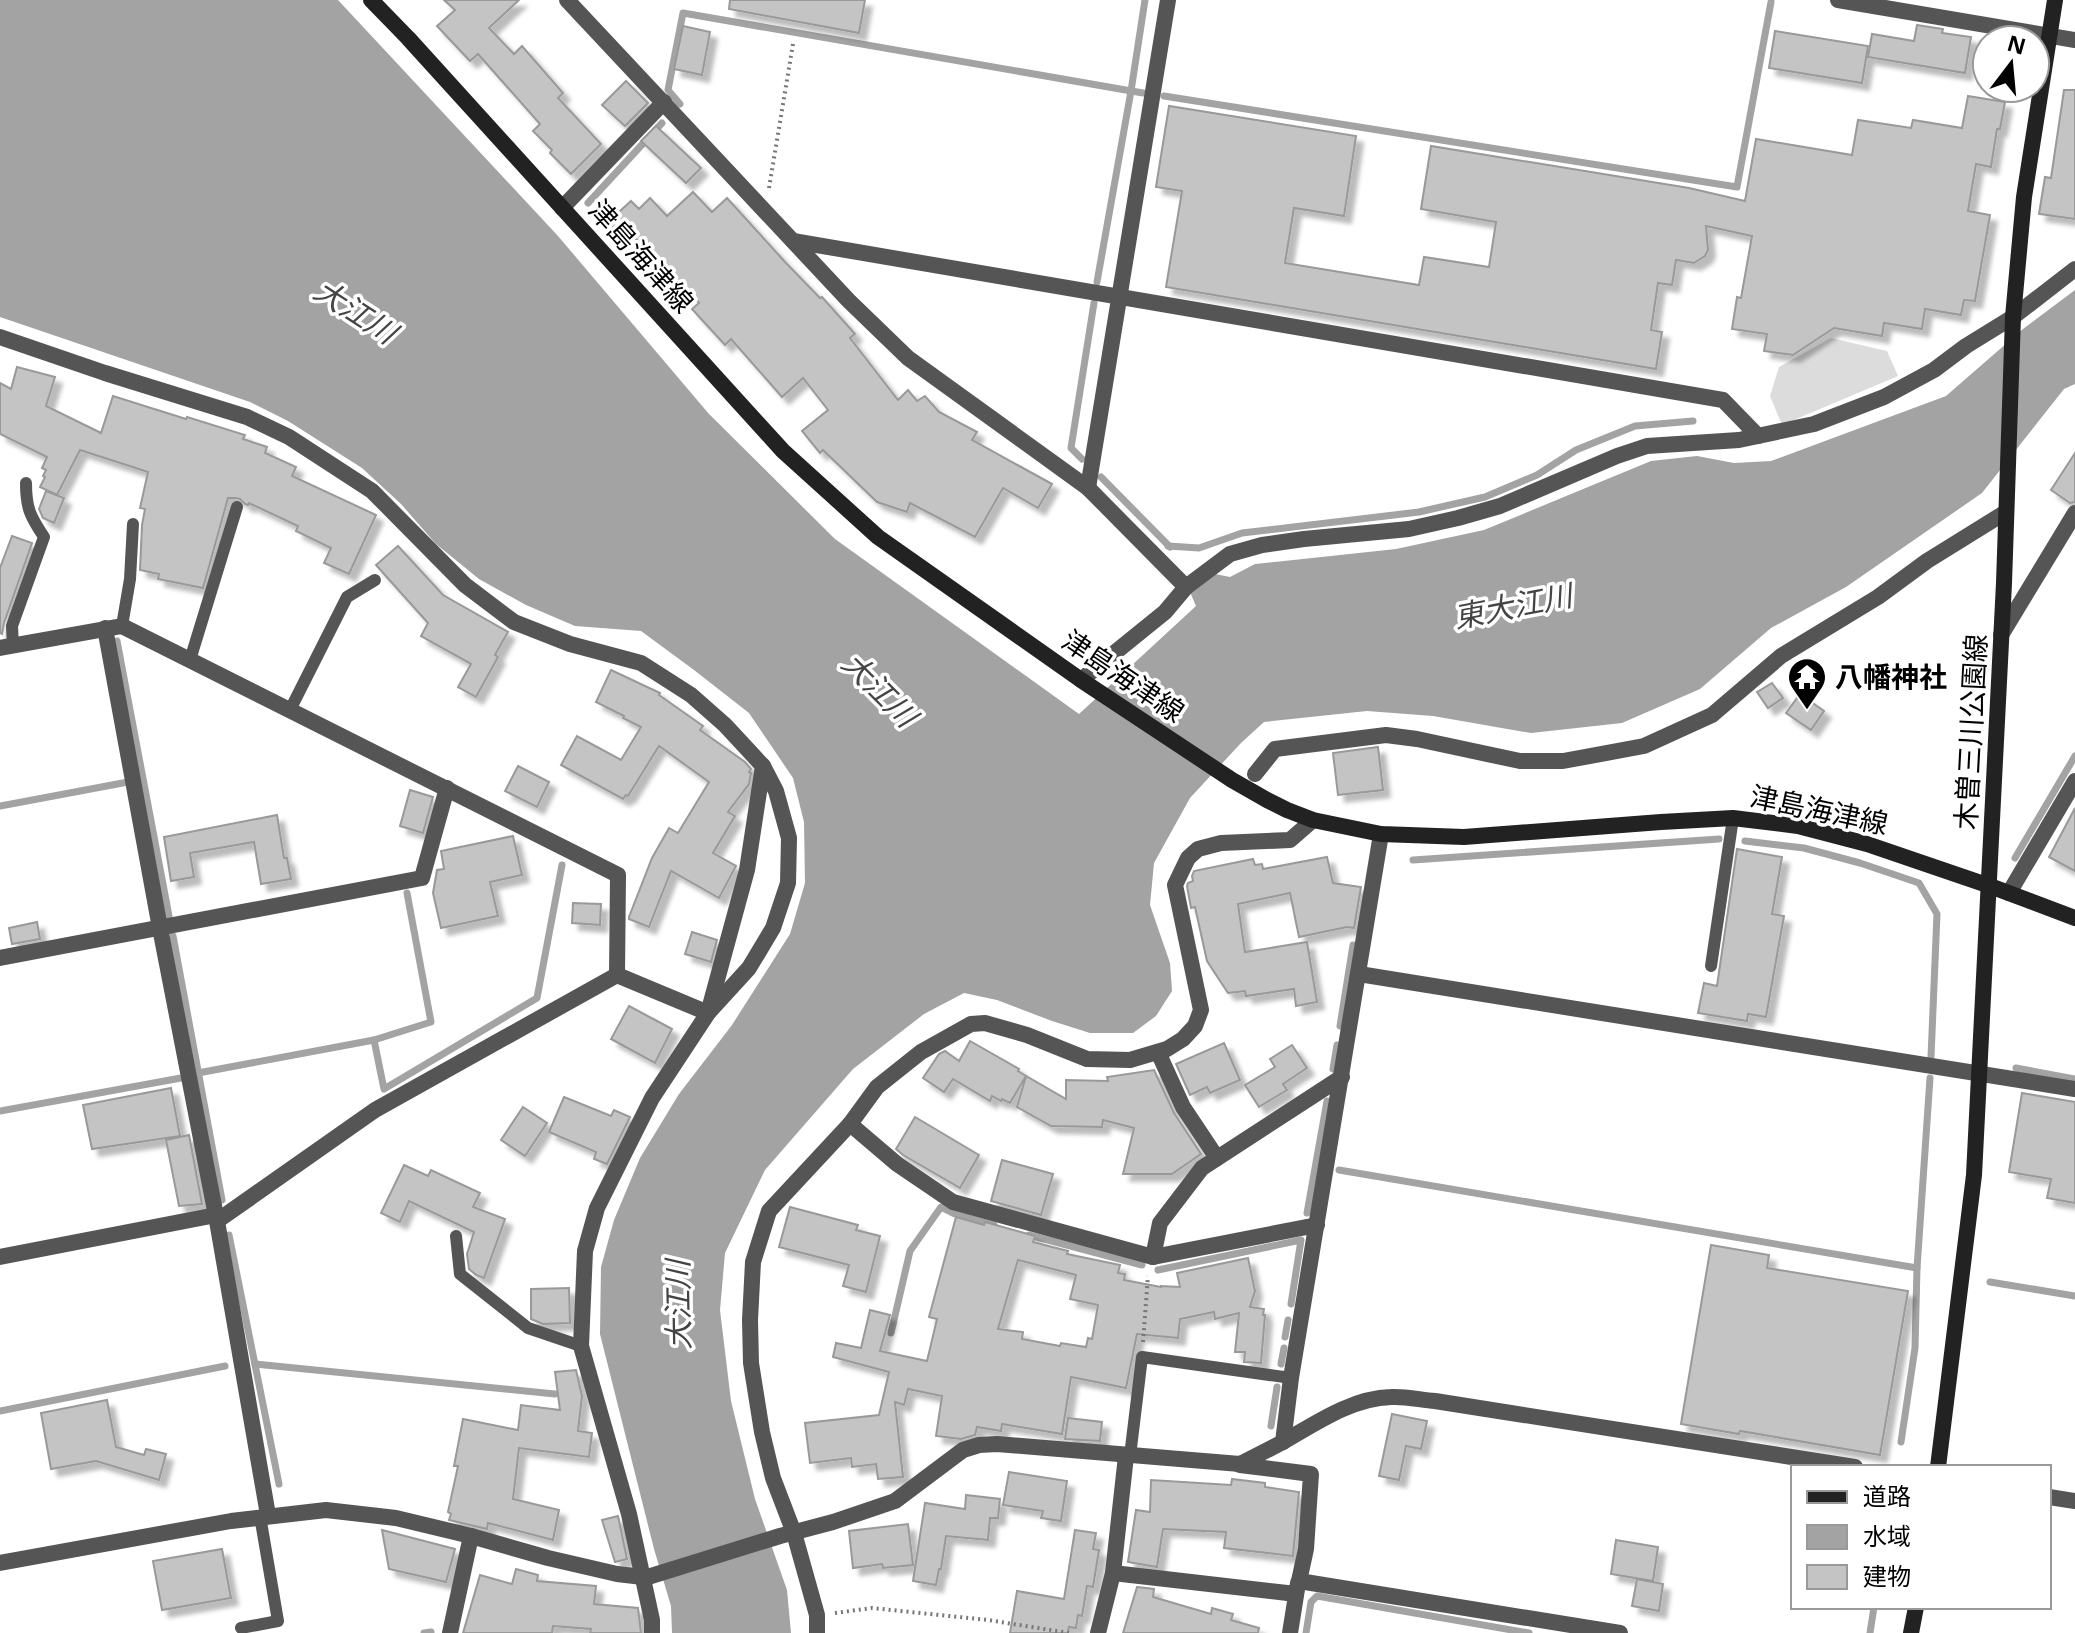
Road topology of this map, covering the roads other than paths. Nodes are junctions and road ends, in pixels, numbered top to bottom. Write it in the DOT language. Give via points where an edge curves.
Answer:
graph roads {
  1 [pos="371,0"];
  2 [pos="567,0"];
  3 [pos="1168,0"];
  4 [pos="1838,0"];
  5 [pos="2055,0"];
  6 [pos="1983,24"];
  7 [pos="2051,24"];
  8 [pos="2051,35"];
  9 [pos="2075,40"];
  10 [pos="664,102"];
  11 [pos="2038,104"];
  12 [pos="562,208"];
  13 [pos="793,241"];
  14 [pos="2075,269"];
  15 [pos="1119,297"];
  16 [pos="2013,317"];
  17 [pos="0,337"];
  18 [pos="1758,436"];
  19 [pos="26,483"];
  20 [pos="1088,488"];
  21 [pos="237,507"];
  22 [pos="2006,512"];
  23 [pos="2075,513"];
  24 [pos="133,524"];
  25 [pos="375,580"];
  26 [pos="1186,587"];
  27 [pos="114,627"];
  28 [pos="2001,635"];
  29 [pos="6,647"];
  30 [pos="190,660"];
  31 [pos="1087,684"];
  32 [pos="290,710"];
  33 [pos="763,766"];
  34 [pos="1255,774"];
  35 [pos="2075,781"];
  36 [pos="447,788"];
  37 [pos="1733,818"];
  38 [pos="1313,820"];
  39 [pos="1381,834"];
  40 [pos="1990,886"];
  41 [pos="2009,893"];
  42 [pos="2075,918"];
  43 [pos="160,928"];
  44 [pos="0,958"];
  45 [pos="1711,966"];
  46 [pos="1359,974"];
  47 [pos="617,975"];
  48 [pos="708,1013"];
  49 [pos="1158,1052"];
  50 [pos="1980,1072"];
  51 [pos="1342,1077"];
  52 [pos="2075,1089"];
  53 [pos="850,1124"];
  54 [pos="1217,1158"];
  55 [pos="216,1218"];
  56 [pos="1317,1225"];
  57 [pos="456,1236"];
  58 [pos="0,1257"];
  59 [pos="1152,1257"];
  60 [pos="581,1346"];
  61 [pos="1291,1378"];
  62 [pos="1283,1442"];
  63 [pos="1128,1456"];
  64 [pos="1240,1464"];
  65 [pos="1842,1465"];
  66 [pos="1938,1465"];
  67 [pos="2051,1497"];
  68 [pos="2075,1501"];
  69 [pos="264,1516"];
  70 [pos="787,1534"];
  71 [pos="471,1536"];
  72 [pos="0,1563"];
  73 [pos="1113,1573"];
  74 [pos="647,1577"];
  75 [pos="1297,1587"];
  76 [pos="1916,1609"];
  77 [pos="241,1628"];
  78 [pos="450,1633"];
  79 [pos="652,1633"];
  80 [pos="817,1633"];
  81 [pos="1098,1633"];
  82 [pos="1290,1633"];
  83 [pos="1620,1633"];
  84 [pos="1911,1633"];
  1 -- 12 [label="main road, 津島海津線"];
  2 -- 10 [label="street"];
  3 -- 15 [label="street"];
  4 -- 6 [label="street"];
  5 -- 7 [label="main road, 木曽三川公園線"];
  8 -- 9 [label="street"];
  10 -- 12 [label="street"];
  10 -- 13 [label="street"];
  11 -- 16 [label="main road, 木曽三川公園線"];
  12 -- 31 [label="main road, 津島海津線" via="783,451 878,537"];
  13 -- 15 [label="street"];
  13 -- 20 [label="street" via="908,358"];
  14 -- 16 [label="street"];
  15 -- 18 [label="street" via="1723,400"];
  15 -- 20 [label="street"];
  16 -- 18 [label="street" via="1884,397 1814,424"];
  16 -- 22 [label="main road, 木曽三川公園線"];
  17 -- 33 [label="street" via="247,417 289,437 372,491 465,585 514,622 641,663 691,695"];
  18 -- 26 [label="street" via="1647,446 1500,506 1409,529 1262,545 1230,554"];
  19 -- 29 [label="lane" via="30,516 44,537"];
  20 -- 26 [label="street"];
  21 -- 30 [label="lane"];
  22 -- 28 [label="main road, 木曽三川公園線"];
  22 -- 34 [label="street" via="1781,656 1712,715 1644,746 1563,761 1520,761 1386,735 1275,749"];
  23 -- 28 [label="street"];
  24 -- 27 [label="lane" via="130,579"];
  25 -- 32 [label="lane" via="347,597"];
  26 -- 31 [label="street"];
  27 -- 29 [label="street"];
  27 -- 30 [label="street"];
  27 -- 43 [label="street"];
  28 -- 40 [label="main road, 木曽三川公園線"];
  30 -- 32 [label="street"];
  31 -- 38 [label="main road, 津島海津線" via="1232,780"];
  32 -- 36 [label="street"];
  33 -- 48 [label="street" via="747,870"];
  33 -- 48 [label="street" via="789,838 788,883 773,928 749,968"];
  35 -- 41 [label="street"];
  36 -- 43 [label="street" via="422,878"];
  36 -- 47 [label="street" via="618,875"];
  37 -- 39 [label="main road, 津島海津線" via="1464,837"];
  37 -- 40 [label="main road, 津島海津線" via="1798,826 1867,844"];
  37 -- 45 [label="lane"];
  38 -- 39 [label="main road, 津島海津線"];
  38 -- 49 [label="street" via="1290,840 1221,843 1198,849 1188,858 1175,885 1201,1010 1183,1039"];
  39 -- 46 [label="street"];
  40 -- 41 [label="main road, 津島海津線"];
  40 -- 50 [label="main road, 木曽三川公園線"];
  41 -- 42 [label="main road, 津島海津線"];
  43 -- 44 [label="street"];
  43 -- 55 [label="street"];
  46 -- 50 [label="street"];
  46 -- 51 [label="street"];
  47 -- 48 [label="street"];
  47 -- 55 [label="street" via="375,1110"];
  48 -- 60 [label="street" via="652,1098 597,1208 585,1251"];
  49 -- 53 [label="street" via="1130,1060 1087,1059 1027,1035 971,1024 921,1052 877,1087"];
  49 -- 54 [label="street" via="1183,1107"];
  50 -- 52 [label="street"];
  50 -- 66 [label="main road, 木曽三川公園線" via="1974,1175"];
  51 -- 54 [label="street"];
  51 -- 56 [label="street"];
  53 -- 59 [label="street" via="953,1202"];
  53 -- 70 [label="street" via="769,1211 753,1262 751,1363"];
  54 -- 59 [label="street" via="1202,1168 1160,1223"];
  55 -- 58 [label="street"];
  55 -- 69 [label="street"];
  56 -- 59 [label="street"];
  56 -- 61 [label="street"];
  57 -- 60 [label="lane" via="460,1274 528,1328"];
  60 -- 74 [label="street"];
  61 -- 62 [label="street"];
  61 -- 63 [label="lane" via="1142,1357"];
  62 -- 64 [label="street"];
  62 -- 65 [label="street" via="1359,1403 1391,1397"];
  63 -- 64 [label="street"];
  63 -- 70 [label="street" via="979,1445 963,1450 895,1501"];
  63 -- 73 [label="street"];
  64 -- 75 [label="street" via="1311,1474 1306,1549"];
  67 -- 68 [label="street"];
  69 -- 71 [label="street" via="326,1510 396,1518"];
  69 -- 72 [label="street"];
  69 -- 77 [label="lane" via="278,1621"];
  70 -- 74 [label="street"];
  70 -- 80 [label="street" via="817,1615"];
  71 -- 74 [label="street"];
  71 -- 78 [label="street"];
  73 -- 75 [label="street"];
  73 -- 81 [label="street"];
  74 -- 79 [label="street"];
  75 -- 82 [label="street"];
  75 -- 83 [label="street"];
  76 -- 84 [label="main road"];
}
